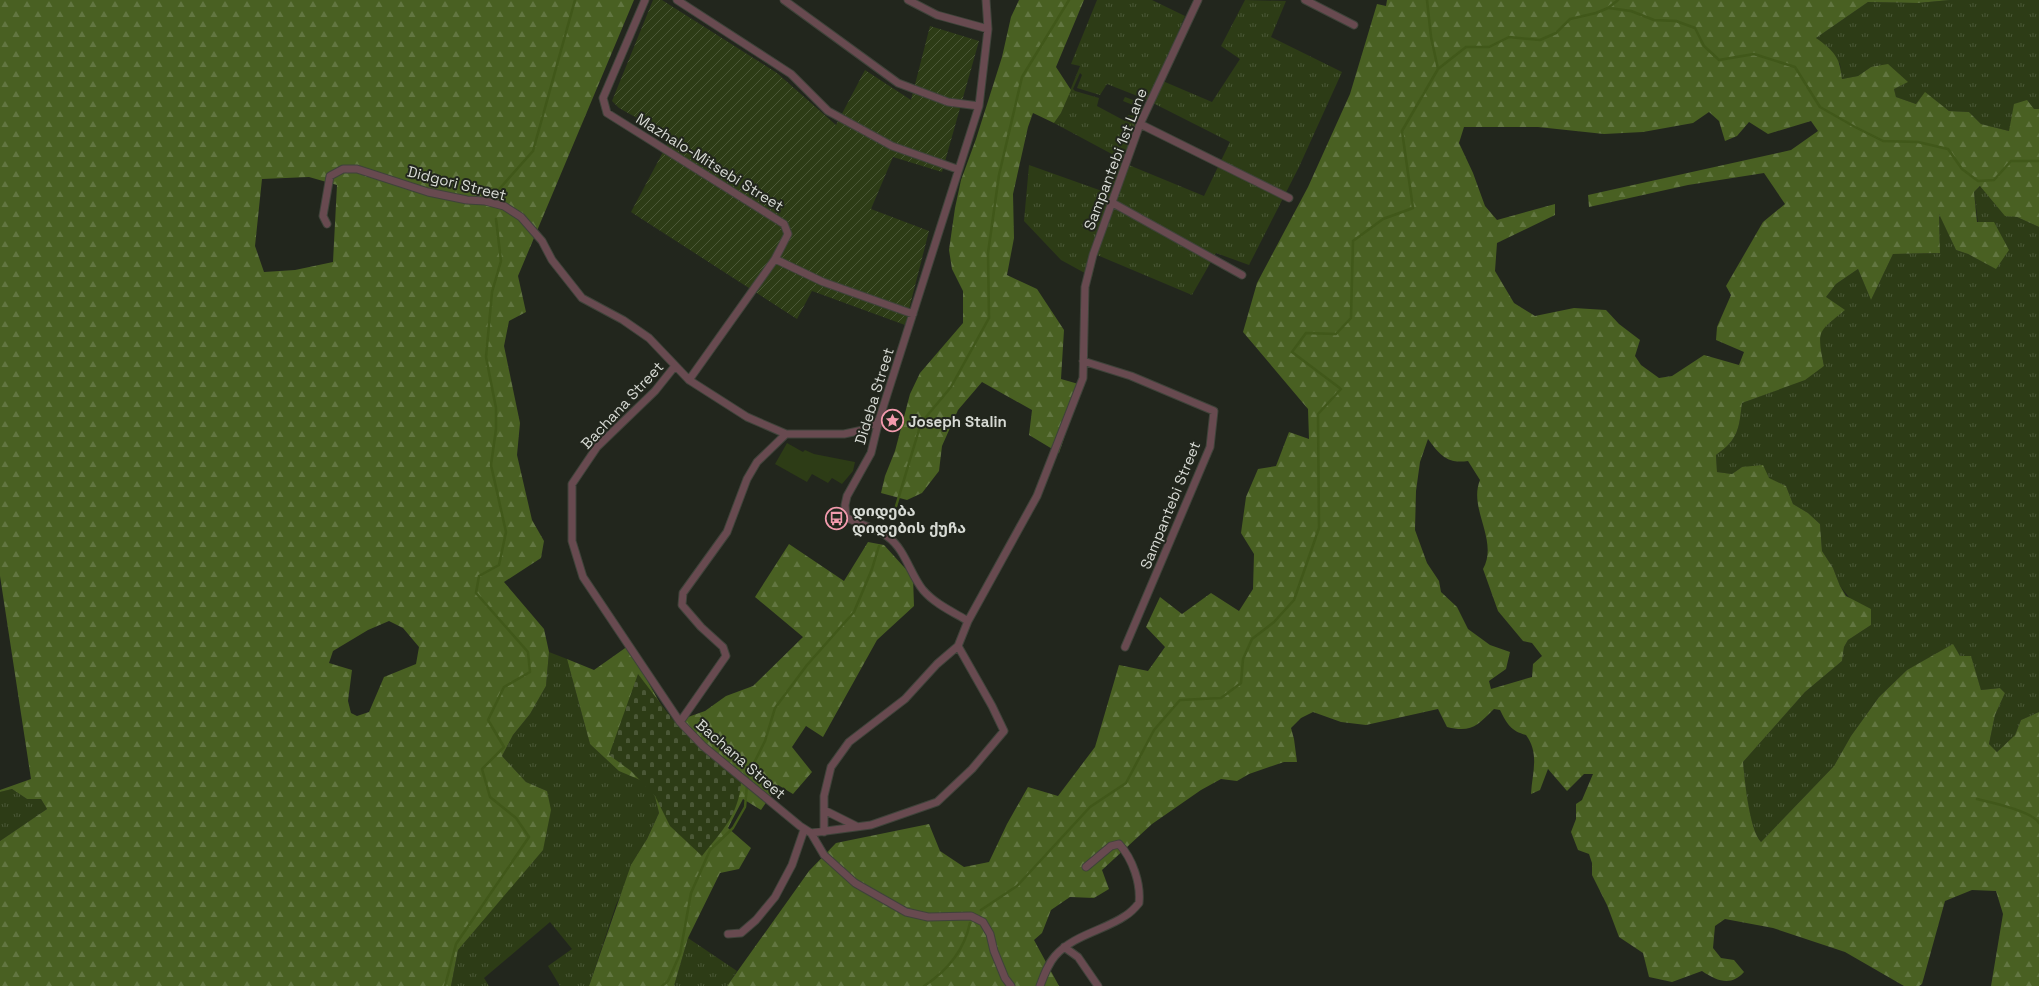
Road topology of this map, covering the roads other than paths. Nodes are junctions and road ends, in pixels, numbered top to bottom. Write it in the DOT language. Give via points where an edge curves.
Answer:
graph roads {
  1 [pos="645,0"];
  2 [pos="677,0"];
  3 [pos="784,0"];
  4 [pos="908,0"];
  5 [pos="986,0"];
  6 [pos="1198,0"];
  7 [pos="1305,0"];
  8 [pos="1354,25"];
  9 [pos="988,29"];
  10 [pos="979,106"];
  11 [pos="1140,124"];
  12 [pos="957,169"];
  13 [pos="1289,198"];
  14 [pos="1111,202"];
  15 [pos="327,224"];
  16 [pos="775,259"];
  17 [pos="1242,275"];
  18 [pos="913,314"];
  19 [pos="1083,361"];
  20 [pos="675,366"];
  21 [pos="689,380"];
  22 [pos="879,420"];
  23 [pos="786,434"];
  24 [pos="968,621"];
  25 [pos="958,646"];
  26 [pos="1125,647"];
  27 [pos="680,722"];
  28 [pos="824,810"];
  29 [pos="857,826"];
  30 [pos="808,831"];
  31 [pos="824,832"];
  32 [pos="1086,867"];
  33 [pos="728,934"];
  34 [pos="1064,948"];
  35 [pos="1011,986"];
  36 [pos="1040,986"];
  37 [pos="1098,986"];
  1 -- 16 [label="street, Mazhalo-Mitsebi Street" via="603,98 607,113 784,224 788,234"];
  2 -- 12 [label="street" via="791,74 828,111 892,146"];
  3 -- 10 [label="street" via="898,83 948,102"];
  4 -- 9 [label="street" via="937,15"];
  5 -- 9 [label="street, Dideba Street"];
  6 -- 11 [label="street, Sampantebi 1st Lane"];
  7 -- 8 [label="street"];
  9 -- 10 [label="street, Dideba Street"];
  10 -- 12 [label="street, Dideba Street"];
  11 -- 13 [label="street"];
  11 -- 14 [label="street, Sampantebi 1st Lane"];
  12 -- 18 [label="street, Dideba Street"];
  14 -- 17 [label="street"];
  14 -- 19 [label="street, Sampantebi 1st Lane" via="1085,287"];
  15 -- 20 [label="street, Didgori Street" via="323,216 330,176 342,169 357,169 428,192 504,206 521,217 542,241 552,260 582,298 623,320 649,338"];
  16 -- 18 [label="street" via="823,282"];
  16 -- 21 [label="street, Mazhalo-Mitsebi Street"];
  18 -- 22 [label="street, Dideba Street"];
  19 -- 24 [label="street" via="1083,378 1036,496"];
  19 -- 26 [label="street, Sampantebi Street" via="1131,376 1214,411 1210,447"];
  20 -- 21 [label="street, Didgori Street"];
  20 -- 27 [label="street, Bachana Street" via="655,391 596,447 572,484 572,541 583,577"];
  21 -- 23 [label="street, Didgori Street" via="747,417"];
  22 -- 23 [label="street, Didgori Street" via="863,430 844,434"];
  22 -- 24 [label="street, Dideba Street" via="871,453 847,496 846,517 888,537 923,590 935,601"];
  23 -- 27 [label="street" via="757,462 747,479 727,532 683,592 682,605 724,648 726,656"];
  24 -- 25 [label="street"];
  25 -- 28 [label="street" via="937,664 905,699 849,742 831,767 824,796"];
  25 -- 29 [label="street" via="1004,731 972,769 936,802 871,825"];
  27 -- 30 [label="street, Bachana Street" via="703,746"];
  28 -- 29 [label="street"];
  28 -- 31 [label="street"];
  29 -- 31 [label="street"];
  30 -- 31 [label="street"];
  30 -- 33 [label="street" via="775,897 741,933"];
  30 -- 35 [label="street, Bachana Street" via="824,855 854,883 906,912 928,917 971,916 983,922 990,934 1005,978"];
  32 -- 34 [label="street" via="1110,846 1119,844 1126,852 1140,890 1139,904 1126,916 1100,927"];
  34 -- 36 [label="street" via="1045,971"];
  34 -- 37 [label="street" via="1078,957"];
}
